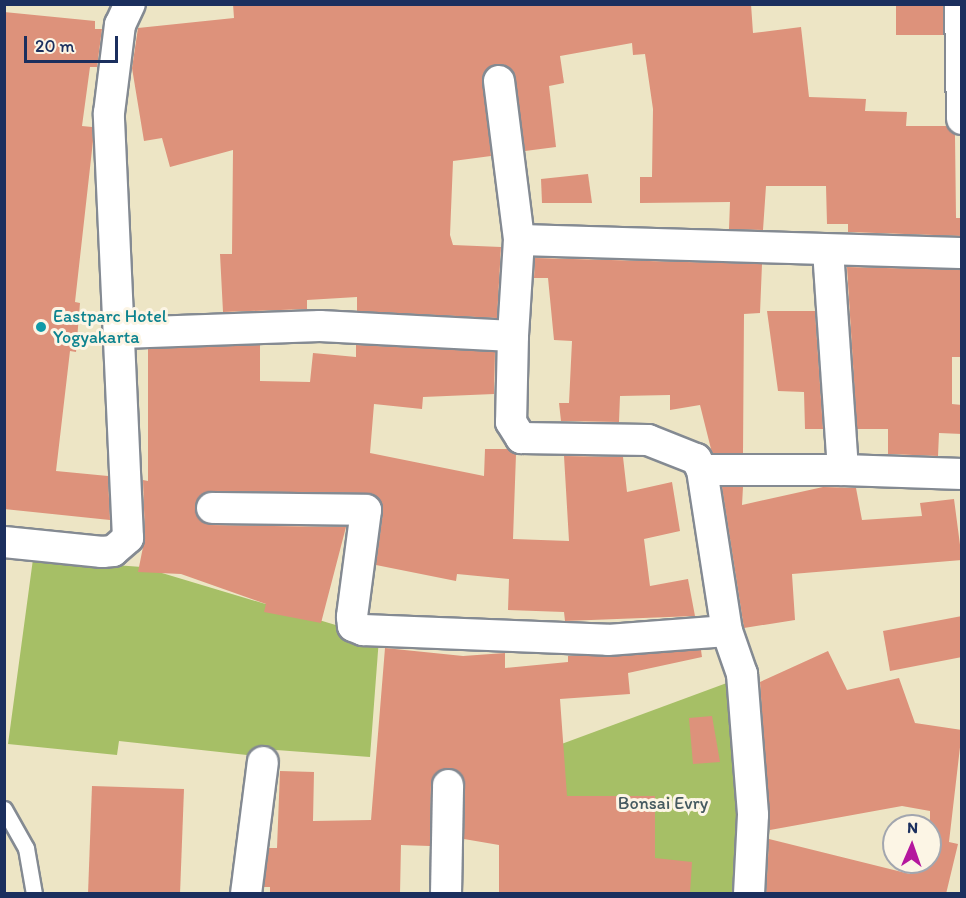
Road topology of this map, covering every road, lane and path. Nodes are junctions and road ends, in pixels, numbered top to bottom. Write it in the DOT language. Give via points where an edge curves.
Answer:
graph roads {
  1 [pos="130,4"];
  2 [pos="960,4"];
  3 [pos="961,49"];
  4 [pos="499,81"];
  5 [pos="962,119"];
  6 [pos="519,240"];
  7 [pos="828,252"];
  8 [pos="962,253"];
  9 [pos="122,333"];
  10 [pos="513,336"];
  11 [pos="702,470"];
  12 [pos="843,471"];
  13 [pos="962,474"];
  14 [pos="212,508"];
  15 [pos="4,542"];
  16 [pos="727,630"];
  17 [pos="263,762"];
  18 [pos="447,785"];
  19 [pos="4,809"];
  20 [pos="34,894"];
  21 [pos="246,894"];
  22 [pos="446,894"];
  23 [pos="749,894"];
  1 -- 9 [label="street" via="120,25 109,113"];
  2 -- 3 [label="street"];
  3 -- 5 [label="street"];
  4 -- 6 [label="street"];
  6 -- 7 [label="street"];
  6 -- 10 [label="street"];
  7 -- 8 [label="street"];
  7 -- 12 [label="street"];
  9 -- 10 [label="street" via="320,326"];
  9 -- 15 [label="street" via="128,538 113,551 102,552"];
  10 -- 11 [label="street" via="511,422 521,438 667,444 696,459"];
  11 -- 12 [label="street"];
  11 -- 16 [label="street"];
  12 -- 13 [label="street"];
  14 -- 16 [label="street" via="366,510 352,617 353,626 363,630 608,640"];
  16 -- 23 [label="street" via="742,674 750,751"];
  17 -- 21 [label="street"];
  18 -- 22 [label="street"];
  19 -- 20 [label="lane" via="26,848"];
}
